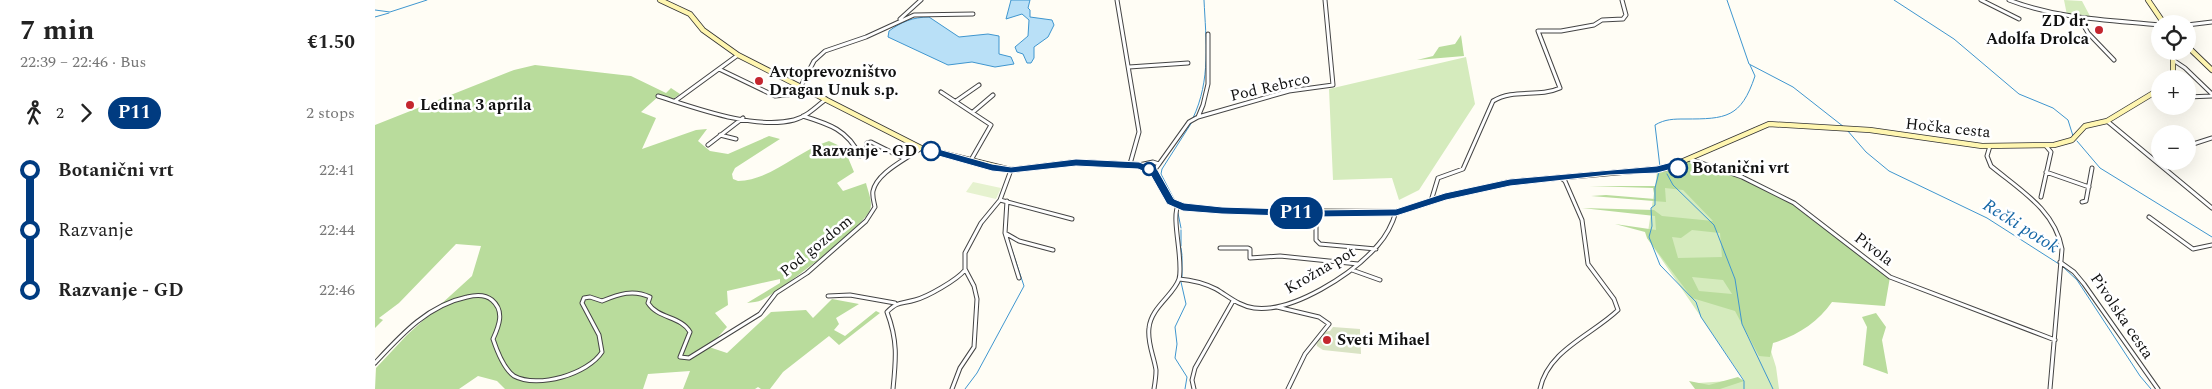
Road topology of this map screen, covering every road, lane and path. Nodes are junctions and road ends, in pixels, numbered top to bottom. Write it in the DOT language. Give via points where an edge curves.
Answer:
graph roads {
  1 [pos="660,0"];
  2 [pos="921,0"];
  3 [pos="1117,0"];
  4 [pos="1325,0"];
  5 [pos="1622,0"];
  6 [pos="1981,0"];
  7 [pos="2009,0"];
  8 [pos="2148,0"];
  9 [pos="2157,12"];
  10 [pos="973,14"];
  11 [pos="2158,15"];
  12 [pos="2161,15"];
  13 [pos="2019,19"];
  14 [pos="2080,19"];
  15 [pos="898,21"];
  16 [pos="2212,22"];
  17 [pos="2151,24"];
  18 [pos="2196,24"];
  19 [pos="1208,34"];
  20 [pos="738,55"];
  21 [pos="2196,55"];
  22 [pos="2114,60"];
  23 [pos="2173,60"];
  24 [pos="1188,63"];
  25 [pos="1129,67"];
  26 [pos="719,69"];
  27 [pos="2173,70"];
  28 [pos="2212,70"];
  29 [pos="802,86"];
  30 [pos="979,86"];
  31 [pos="941,92"];
  32 [pos="2151,94"];
  33 [pos="993,95"];
  34 [pos="2212,95"];
  35 [pos="658,96"];
  36 [pos="2196,96"];
  37 [pos="826,98"];
  38 [pos="675,101"];
  39 [pos="955,101"];
  40 [pos="973,112"];
  41 [pos="803,116"];
  42 [pos="743,118"];
  43 [pos="1197,118"];
  44 [pos="2107,121"];
  45 [pos="720,135"];
  46 [pos="2212,138"];
  47 [pos="736,139"];
  48 [pos="2196,143"];
  49 [pos="708,145"];
  50 [pos="1990,146"];
  51 [pos="2046,146"];
  52 [pos="921,148"];
  53 [pos="904,158"];
  54 [pos="1689,158"];
  55 [pos="971,160"];
  56 [pos="1130,164"];
  57 [pos="1159,164"];
  58 [pos="1139,165"];
  59 [pos="2092,168"];
  60 [pos="1010,171"];
  61 [pos="1153,172"];
  62 [pos="2046,172"];
  63 [pos="1559,177"];
  64 [pos="2089,187"];
  65 [pos="2041,197"];
  66 [pos="1000,200"];
  67 [pos="1007,201"];
  68 [pos="1431,201"];
  69 [pos="2082,202"];
  70 [pos="1178,206"];
  71 [pos="2212,208"];
  72 [pos="1396,212"];
  73 [pos="1316,213"];
  74 [pos="2149,217"];
  75 [pos="1072,220"];
  76 [pos="1005,233"];
  77 [pos="2212,245"];
  78 [pos="1220,248"];
  79 [pos="1376,248"];
  80 [pos="1053,250"];
  81 [pos="2060,263"];
  82 [pos="1359,264"];
  83 [pos="965,269"];
  84 [pos="1351,270"];
  85 [pos="1019,278"];
  86 [pos="1179,279"];
  87 [pos="1380,280"];
  88 [pos="828,296"];
  89 [pos="1233,301"];
  90 [pos="896,303"];
  91 [pos="1276,307"];
  92 [pos="2055,340"];
  93 [pos="375,363"];
  94 [pos="893,389"];
  95 [pos="952,389"];
  96 [pos="1154,389"];
  97 [pos="1194,389"];
  98 [pos="1288,389"];
  99 [pos="1540,389"];
  100 [pos="2050,389"];
  101 [pos="2158,389"];
  1 -- 20 [label="street" via="690,14 703,30"];
  2 -- 15 [label="street"];
  3 -- 25 [label="street"];
  4 -- 43 [label="street, Pod Rebrco" via="1334,82 1331,86 1289,91"];
  5 -- 68 [label="street" via="1625,17 1561,32 1539,31 1560,88 1503,96 1493,101 1462,171 1438,178"];
  6 -- 13 [label="street"];
  7 -- 14 [label="street" via="2039,11"];
  8 -- 9 [label="street"];
  9 -- 11 [label="street"];
  9 -- 12 [label="street"];
  10 -- 15 [label="street" via="927,14"];
  14 -- 17 [label="street"];
  14 -- 22 [label="street" via="2088,33"];
  15 -- 29 [label="street" via="867,37 825,51 814,61"];
  16 -- 18 [label="street"];
  19 -- 43 [label="street" via="1208,84"];
  20 -- 26 [label="street"];
  20 -- 29 [label="street"];
  21 -- 28 [label="street"];
  23 -- 27 [label="street"];
  23 -- 34 [label="street"];
  24 -- 25 [label="street"];
  25 -- 56 [label="street" via="1139,132"];
  26 -- 29 [label="street" via="775,96 796,94"];
  26 -- 38 [label="street"];
  29 -- 37 [label="street"];
  30 -- 39 [label="street"];
  31 -- 39 [label="street"];
  32 -- 44 [label="street, Hočka cesta"];
  33 -- 40 [label="street"];
  34 -- 36 [label="street"];
  35 -- 38 [label="street"];
  37 -- 41 [label="street"];
  37 -- 52 [label="street"];
  38 -- 42 [label="street"];
  39 -- 40 [label="street"];
  40 -- 55 [label="street" via="991,125"];
  41 -- 42 [label="street" via="777,123"];
  41 -- 53 [label="street" via="838,127 855,144 860,156 866,153 867,143 871,142"];
  42 -- 45 [label="street"];
  43 -- 57 [label="street" via="1191,120"];
  44 -- 51 [label="street, Hočka cesta" via="2085,126 2072,140"];
  44 -- 71 [label="street"];
  45 -- 47 [label="street"];
  45 -- 49 [label="street"];
  46 -- 48 [label="street"];
  50 -- 51 [label="street, Hočka cesta"];
  50 -- 54 [label="street, Hočka cesta" via="1870,130 1785,124 1757,127"];
  50 -- 81 [label="street" via="1987,156 1991,166 2039,206 2056,225 2061,239"];
  51 -- 62 [label="street" via="2051,152"];
  52 -- 53 [label="street, Pod gozdom"];
  52 -- 55 [label="street"];
  53 -- 93 [label="street, Pod gozdom" via="875,186 875,207 866,221 807,272 776,293 759,314 689,358 680,357 690,332 686,325 653,312 648,303 650,297 641,293 621,293 602,301 590,297 584,298 582,303 602,341 602,351 595,364 569,378 549,383 522,380 514,377 493,339 501,319 499,310 493,300 479,295 454,298 427,313"];
  54 -- 63 [label="street" via="1662,169"];
  54 -- 92 [label="street, Pivola" via="1742,177 1794,203 1890,277"];
  55 -- 60 [label="street"];
  56 -- 58 [label="street"];
  56 -- 60 [label="street" via="1076,162"];
  57 -- 58 [label="street"];
  57 -- 61 [label="street"];
  58 -- 61 [label="street"];
  59 -- 64 [label="street"];
  60 -- 66 [label="street"];
  61 -- 70 [label="street" via="1167,197"];
  62 -- 64 [label="street"];
  62 -- 65 [label="street"];
  63 -- 68 [label="street" via="1504,184"];
  63 -- 99 [label="street" via="1565,181 1582,220 1588,264 1614,299 1618,310 1549,367"];
  64 -- 69 [label="street" via="2086,201"];
  66 -- 67 [label="street"];
  66 -- 83 [label="street" via="975,232 965,253"];
  67 -- 75 [label="street"];
  67 -- 76 [label="street"];
  68 -- 72 [label="street"];
  70 -- 73 [label="street" via="1222,211"];
  70 -- 86 [label="street" via="1175,211"];
  72 -- 73 [label="street"];
  72 -- 79 [label="street, Krožna pot" via="1395,223"];
  73 -- 79 [label="street" via="1316,240 1320,244"];
  74 -- 77 [label="street" via="2193,249"];
  76 -- 80 [label="street" via="1019,241"];
  76 -- 85 [label="street"];
  78 -- 82 [label="street" via="1248,248 1250,258 1280,256"];
  79 -- 82 [label="street, Krožna pot"];
  81 -- 92 [label="street"];
  81 -- 101 [label="street, Pivolska cesta" via="2083,280"];
  82 -- 84 [label="street, Krožna pot"];
  83 -- 90 [label="street" via="919,301"];
  83 -- 95 [label="street" via="977,299 974,346"];
  84 -- 87 [label="street"];
  84 -- 91 [label="street, Krožna pot" via="1297,300"];
  86 -- 89 [label="street, Krožna pot" via="1202,283"];
  86 -- 96 [label="street" via="1151,320 1149,338 1156,371"];
  88 -- 90 [label="street" via="850,295"];
  89 -- 91 [label="street, Krožna pot" via="1254,308"];
  89 -- 97 [label="street" via="1195,368"];
  90 -- 94 [label="street" via="887,312 897,352"];
  91 -- 98 [label="street" via="1319,317 1329,324 1316,337 1294,372"];
  92 -- 100 [label="street"];
}
